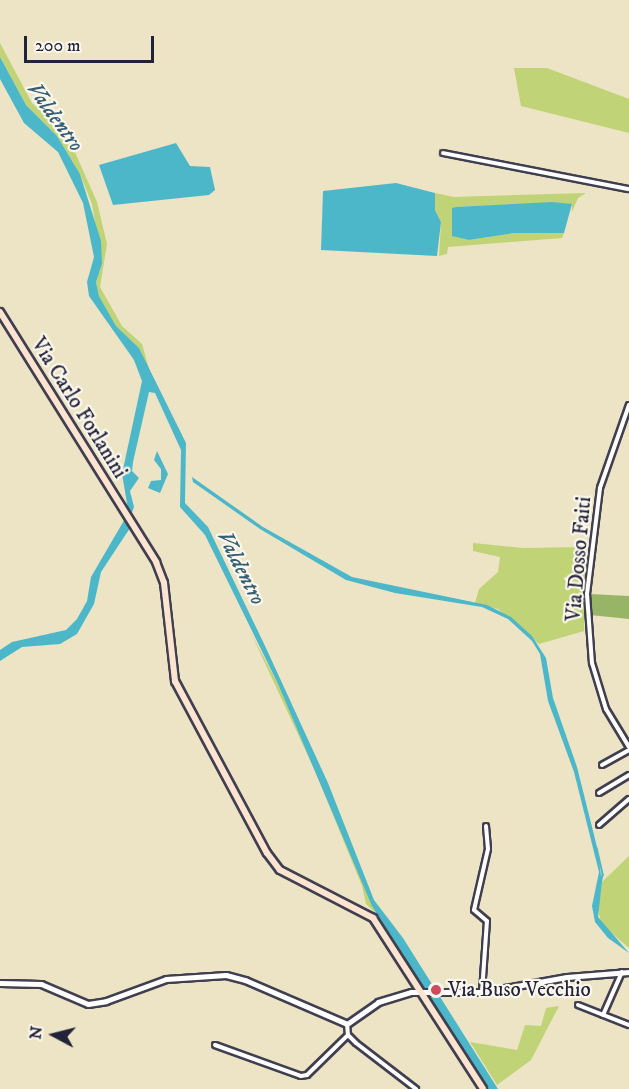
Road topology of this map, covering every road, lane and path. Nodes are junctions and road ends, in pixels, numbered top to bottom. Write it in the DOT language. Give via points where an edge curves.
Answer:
graph roads {
  1 [pos="443,153"];
  2 [pos="629,189"];
  3 [pos="0,312"];
  4 [pos="629,405"];
  5 [pos="629,749"];
  6 [pos="602,765"];
  7 [pos="629,775"];
  8 [pos="599,793"];
  9 [pos="629,799"];
  10 [pos="599,825"];
  11 [pos="486,826"];
  12 [pos="622,971"];
  13 [pos="629,972"];
  14 [pos="0,983"];
  15 [pos="423,991"];
  16 [pos="482,992"];
  17 [pos="578,1005"];
  18 [pos="603,1015"];
  19 [pos="347,1024"];
  20 [pos="629,1025"];
  21 [pos="348,1035"];
  22 [pos="215,1045"];
  23 [pos="416,1089"];
  24 [pos="483,1089"];
  1 -- 2 [label="street"];
  3 -- 15 [label="main road, Via Carlo Forlanini" via="162,576 175,681 267,853 280,870 369,914"];
  4 -- 5 [label="street, Via Dosso Faiti" via="600,488 587,594 592,663 606,709"];
  5 -- 6 [label="street, Via Dosso Faiti"];
  7 -- 8 [label="street"];
  9 -- 10 [label="street"];
  11 -- 16 [label="street" via="488,849 474,910 488,921"];
  12 -- 13 [label="street"];
  12 -- 16 [label="street"];
  12 -- 18 [label="street"];
  14 -- 19 [label="street" via="41,984 88,1004 166,979 226,975"];
  15 -- 16 [label="street"];
  15 -- 19 [label="street" via="378,1002"];
  15 -- 24 [label="main road"];
  17 -- 18 [label="street"];
  18 -- 20 [label="street"];
  19 -- 21 [label="street"];
  21 -- 22 [label="street" via="307,1075 300,1076"];
  21 -- 23 [label="street"];
}
